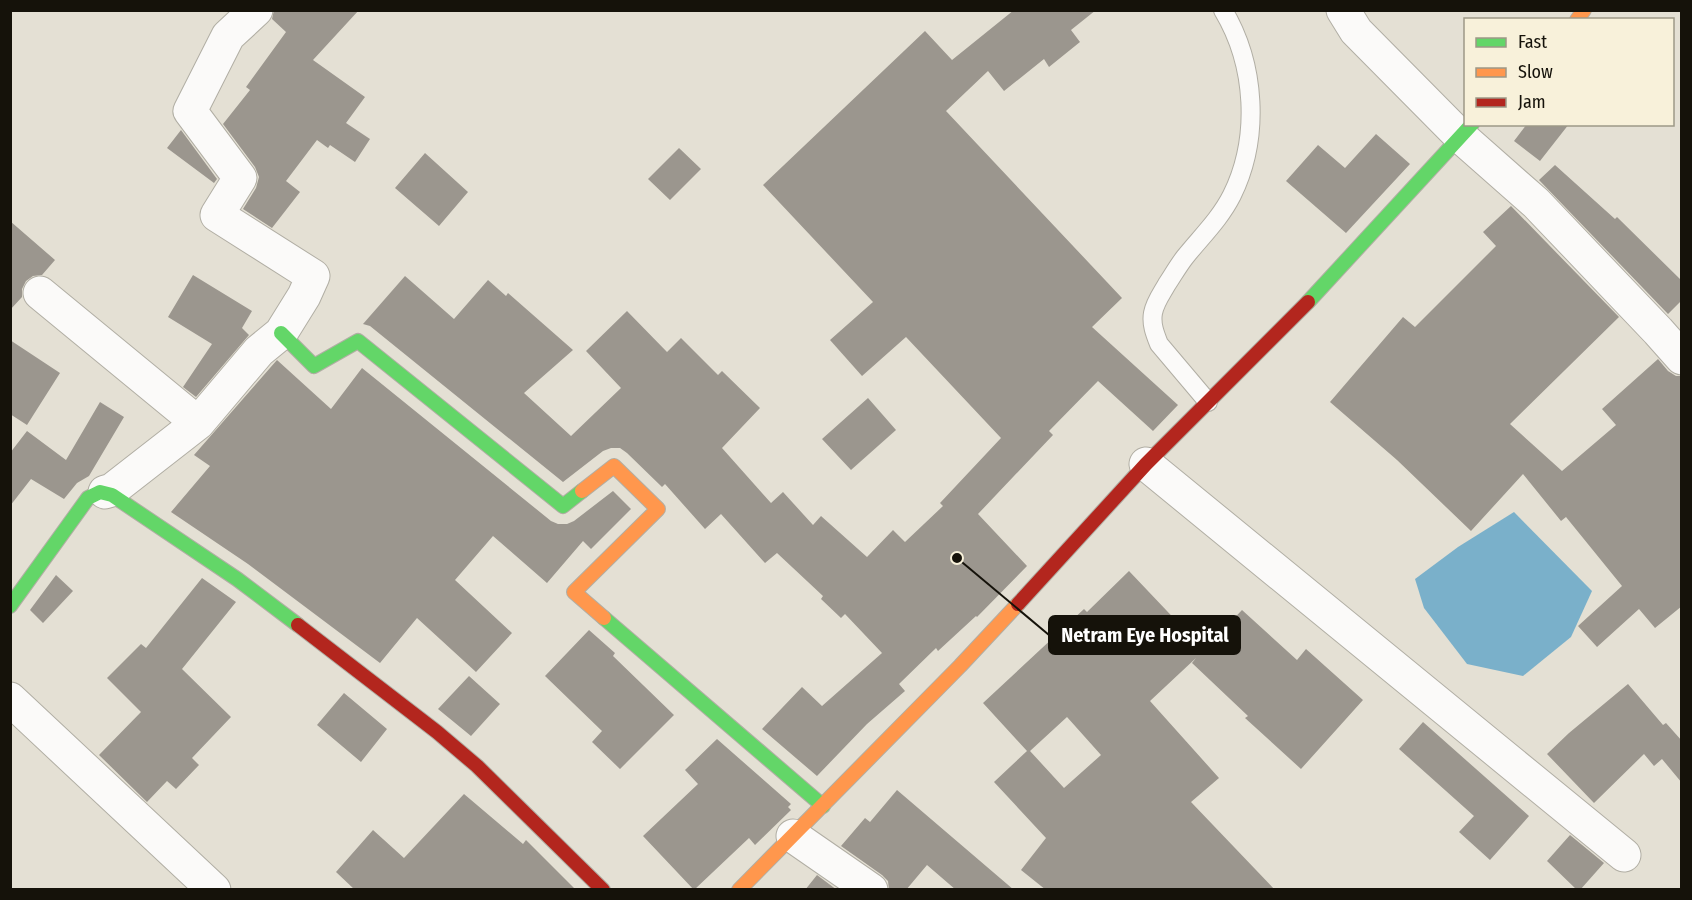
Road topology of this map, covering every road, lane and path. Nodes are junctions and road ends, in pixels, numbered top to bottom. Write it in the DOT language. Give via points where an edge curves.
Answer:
graph roads {
  1 [pos="256,10"];
  2 [pos="1223,10"];
  3 [pos="1342,10"];
  4 [pos="1466,130"];
  5 [pos="39,293"];
  6 [pos="281,333"];
  7 [pos="1682,358"];
  8 [pos="1208,402"];
  9 [pos="198,423"];
  10 [pos="1146,464"];
  11 [pos="105,492"];
  12 [pos="10,606"];
  13 [pos="10,699"];
  14 [pos="822,806"];
  15 [pos="793,836"];
  16 [pos="1624,855"];
  17 [pos="214,890"];
  18 [pos="603,890"];
  19 [pos="740,890"];
  20 [pos="871,890"];
  1 -- 6 [label="street" via="228,36 190,111 240,178 217,215 313,276"];
  2 -- 8 [label="lane" via="1247,68 1251,112 1246,154 1224,209 1183,259 1153,314 1159,344"];
  3 -- 4 [label="street" via="1356,31"];
  4 -- 7 [label="street"];
  4 -- 8 [label="street" via="1308,302"];
  5 -- 9 [label="street"];
  6 -- 9 [label="street" via="260,351"];
  6 -- 14 [label="street" via="314,366 358,341 563,506 614,466 658,509 574,592"];
  8 -- 10 [label="street"];
  9 -- 11 [label="street"];
  10 -- 14 [label="street" via="960,666"];
  10 -- 16 [label="street"];
  11 -- 12 [label="street" via="88,498"];
  11 -- 18 [label="street" via="237,579 339,654 477,766"];
  13 -- 17 [label="street"];
  14 -- 15 [label="street"];
  15 -- 19 [label="street"];
  15 -- 20 [label="street"];
}
